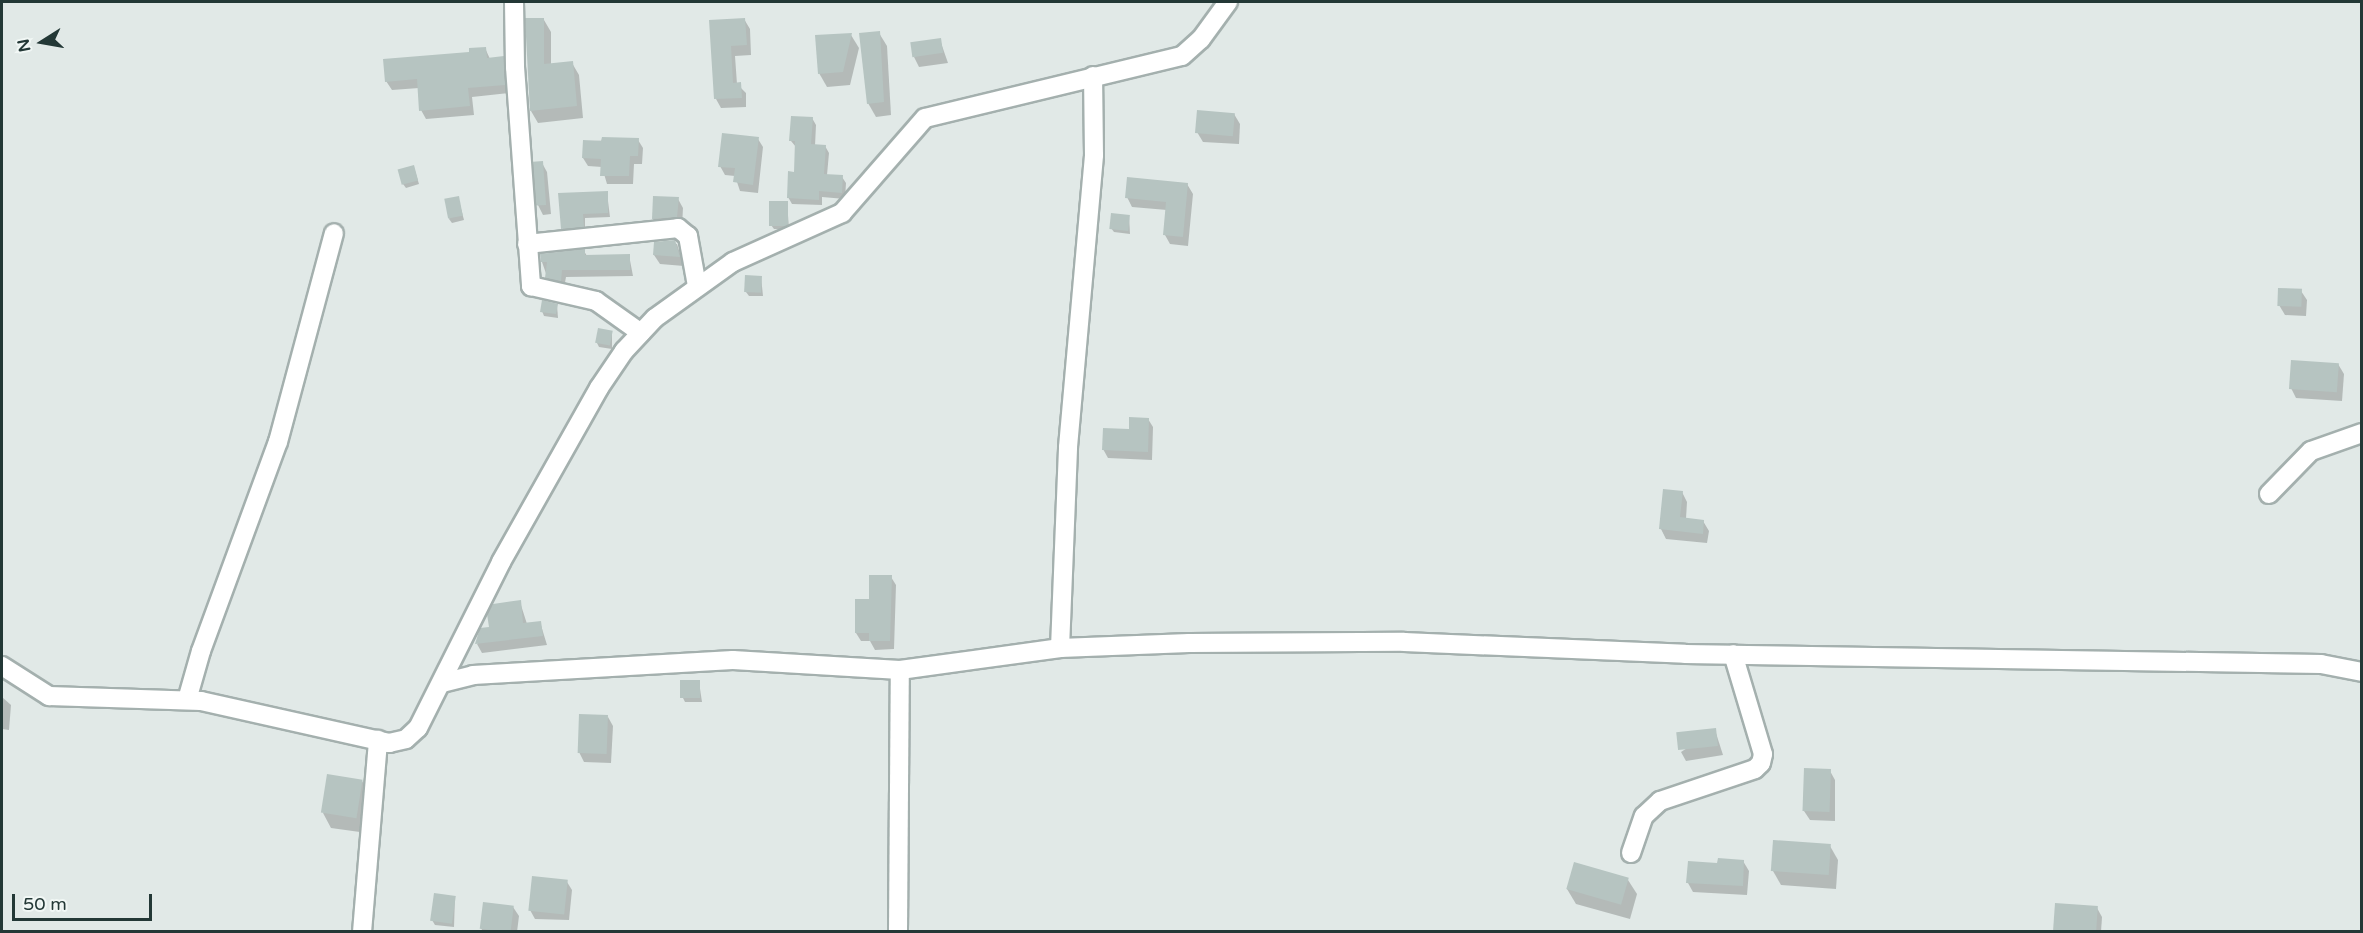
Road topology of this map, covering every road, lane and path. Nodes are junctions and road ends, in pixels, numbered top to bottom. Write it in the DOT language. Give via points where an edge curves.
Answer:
graph roads {
  1 [pos="514,2"];
  2 [pos="1227,2"];
  3 [pos="1093,76"];
  4 [pos="334,233"];
  5 [pos="527,244"];
  6 [pos="697,286"];
  7 [pos="641,333"];
  8 [pos="2361,433"];
  9 [pos="2269,494"];
  10 [pos="1060,648"];
  11 [pos="1741,653"];
  12 [pos="2,666"];
  13 [pos="900,670"];
  14 [pos="2361,672"];
  15 [pos="442,683"];
  16 [pos="187,700"];
  17 [pos="378,740"];
  18 [pos="1630,854"];
  19 [pos="362,932"];
  20 [pos="898,932"];
  1 -- 5 [label="street"];
  2 -- 3 [label="street" via="1201,39 1182,56"];
  3 -- 6 [label="street" via="925,118 842,213 733,262"];
  3 -- 10 [label="street" via="1094,155 1068,447"];
  4 -- 16 [label="street" via="278,442 201,651"];
  5 -- 6 [label="street" via="678,228 688,236"];
  5 -- 7 [label="street" via="531,286 596,301"];
  6 -- 7 [label="street"];
  7 -- 15 [label="street" via="609,371 551,470"];
  8 -- 9 [label="street" via="2311,451"];
  10 -- 11 [label="street" via="1388,642"];
  10 -- 13 [label="street"];
  11 -- 14 [label="street" via="2321,664"];
  11 -- 18 [label="street" via="1763,754 1761,763 1755,769 1660,801 1644,816"];
  12 -- 16 [label="street" via="49,696"];
  13 -- 15 [label="street" via="734,660 473,675"];
  13 -- 20 [label="street"];
  15 -- 17 [label="street" via="412,734 397,742"];
  16 -- 17 [label="street" via="236,707"];
  17 -- 19 [label="street"];
}
